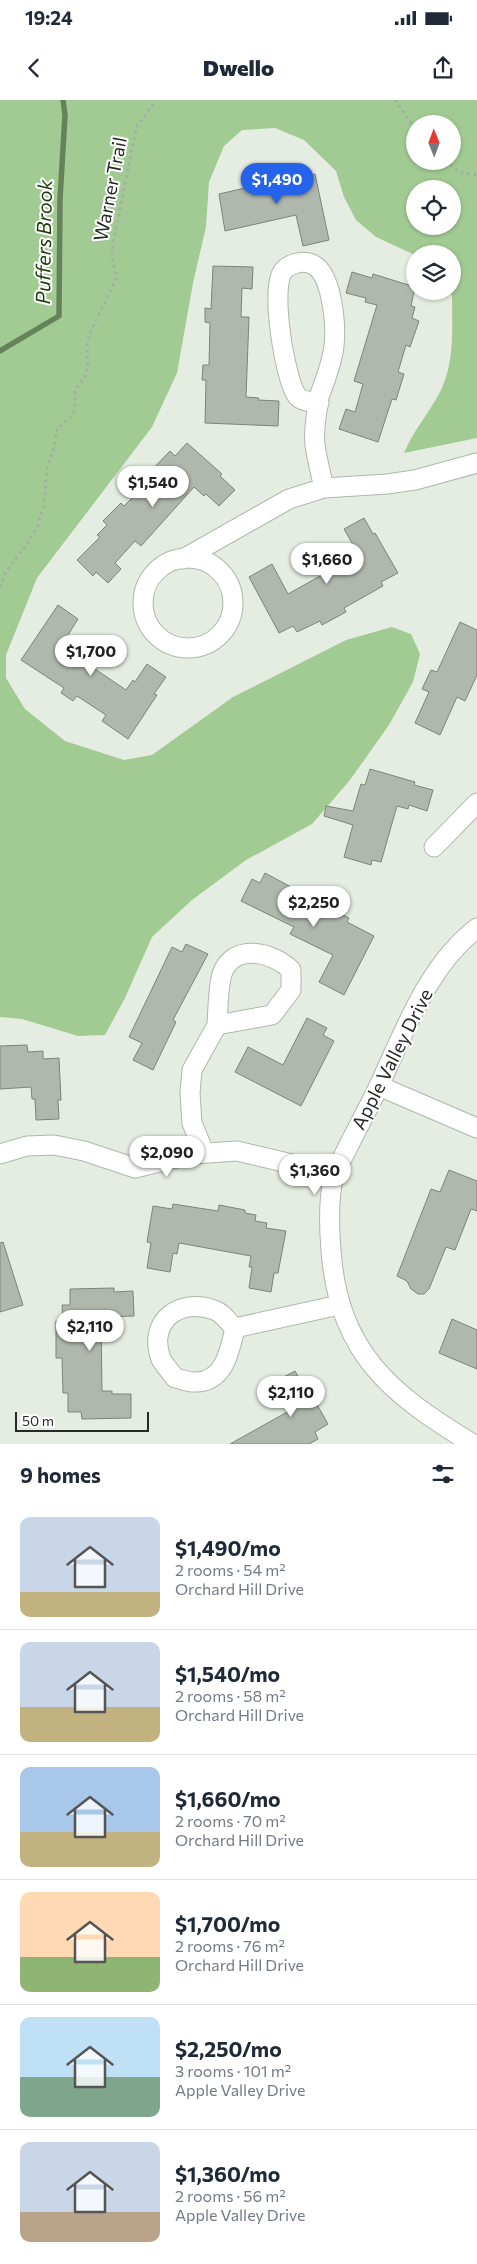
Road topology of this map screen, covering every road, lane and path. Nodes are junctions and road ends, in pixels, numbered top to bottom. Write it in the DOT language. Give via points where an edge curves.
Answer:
graph roads {
  1 [pos="156,100"];
  2 [pos="395,100"];
  3 [pos="406,116"];
  4 [pos="457,170"];
  5 [pos="477,175"];
  6 [pos="319,403"];
  7 [pos="477,462"];
  8 [pos="324,488"];
  9 [pos="183,559"];
  10 [pos="0,587"];
  11 [pos="477,803"];
  12 [pos="434,848"];
  13 [pos="477,928"];
  14 [pos="217,1024"];
  15 [pos="379,1086"];
  16 [pos="477,1128"];
  17 [pos="204,1152"];
  18 [pos="0,1154"];
  19 [pos="334,1174"];
  20 [pos="339,1304"];
  21 [pos="235,1328"];
  22 [pos="473,1444"];
  1 -- 10 [label="path, Warner Trail" via="137,126 114,238 112,253 116,279 89,335 88,368 75,390 72,416 57,429 46,469 44,505 38,526 6,571"];
  2 -- 3 [label="path"];
  4 -- 5 [label="path"];
  6 -- 6 [label="street" via="333,355 334,324 326,279 312,264 300,263 284,270 278,280 282,342 297,396 306,402"];
  6 -- 8 [label="street" via="315,444"];
  7 -- 8 [label="street" via="415,480"];
  8 -- 9 [label="street" via="283,502"];
  9 -- 9 [label="street" via="209,563 220,571 233,595 233,609 225,628 211,642 198,647 184,648 160,638 151,628 143,604 150,579 170,562"];
  11 -- 12 [label="street"];
  13 -- 15 [label="street, Apple Valley Drive" via="455,947 436,973"];
  14 -- 14 [label="street" via="272,1015 291,990 290,970 265,953 243,952 222,973"];
  14 -- 17 [label="street" via="192,1070 192,1123"];
  15 -- 16 [label="street"];
  15 -- 19 [label="street, Apple Valley Drive"];
  17 -- 18 [label="street" via="135,1168 54,1145 27,1146"];
  17 -- 19 [label="street" via="237,1151"];
  19 -- 20 [label="street, Apple Valley Drive" via="329,1222 332,1275"];
  20 -- 21 [label="street"];
  20 -- 22 [label="street, Apple Valley Drive" via="358,1347 391,1386 438,1423"];
  21 -- 21 [label="street" via="226,1363 214,1377 195,1382 175,1378 162,1359 158,1341 164,1320 175,1311 190,1305 216,1310"];
}
